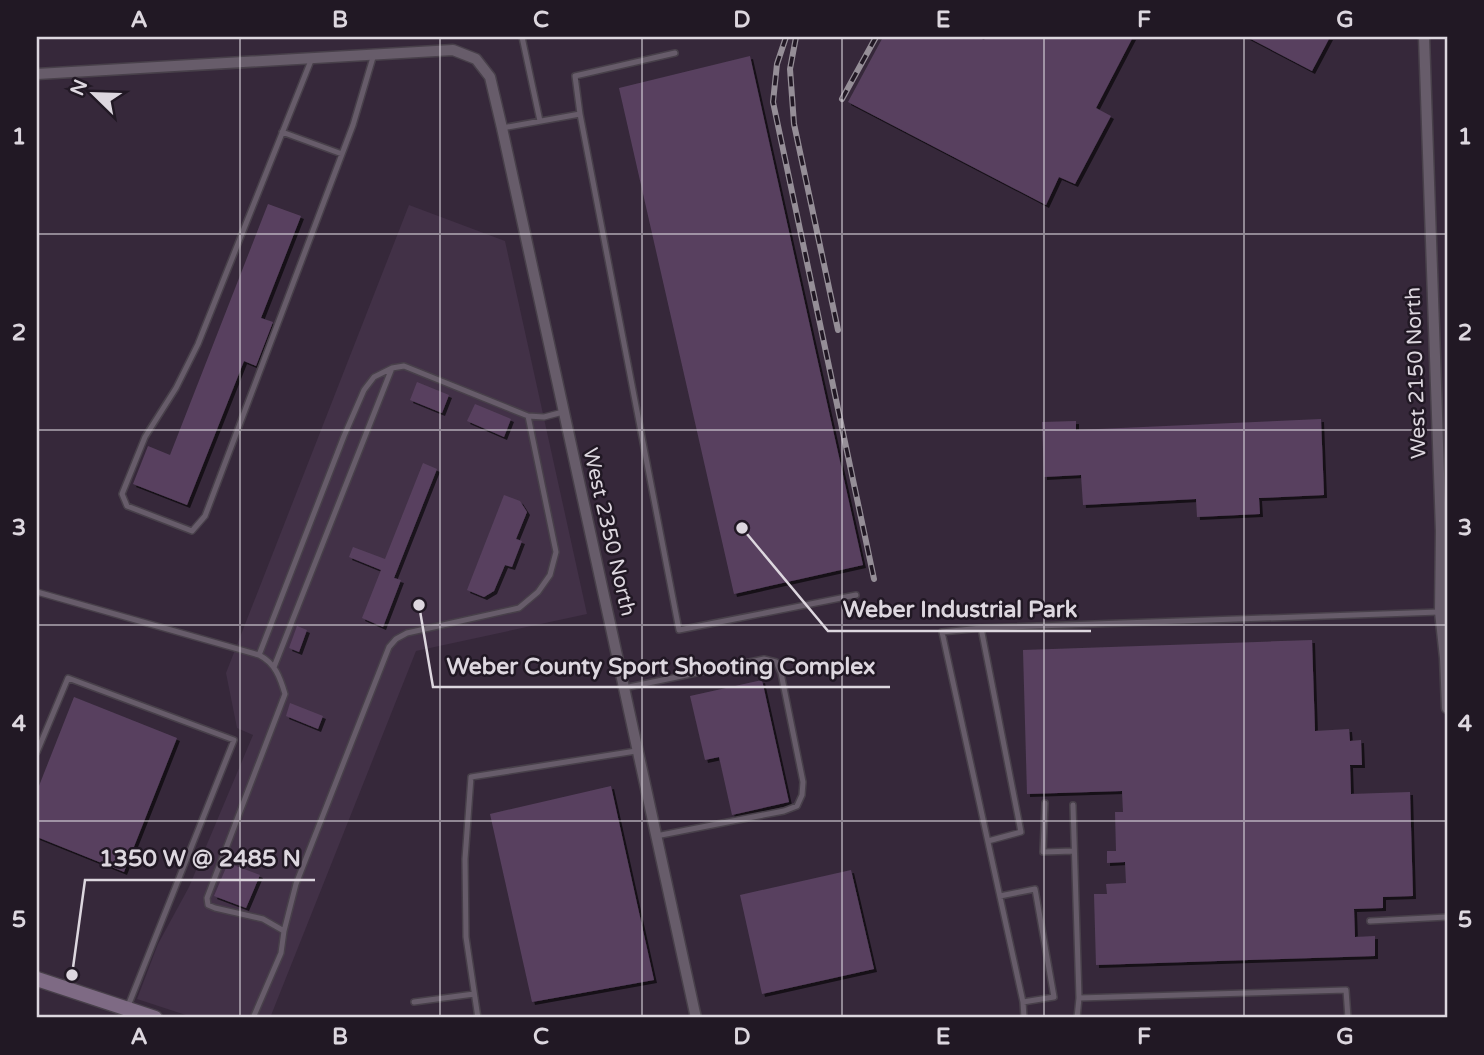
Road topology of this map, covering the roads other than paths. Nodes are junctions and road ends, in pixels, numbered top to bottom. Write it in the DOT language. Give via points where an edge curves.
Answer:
graph roads {
  1 [pos="523,37"];
  2 [pos="1424,37"];
  3 [pos="675,53"];
  4 [pos="374,54"];
  5 [pos="312,58"];
  6 [pos="37,74"];
  7 [pos="580,114"];
  8 [pos="540,121"];
  9 [pos="502,128"];
  10 [pos="282,132"];
  11 [pos="342,154"];
  12 [pos="392,368"];
  13 [pos="563,412"];
  14 [pos="528,416"];
  15 [pos="37,592"];
  16 [pos="856,595"];
  17 [pos="1440,612"];
  18 [pos="981,628"];
  19 [pos="259,655"];
  20 [pos="274,667"];
  21 [pos="624,688"];
  22 [pos="1447,708"];
  23 [pos="637,751"];
  24 [pos="37,752"];
  25 [pos="1045,803"];
  26 [pos="1073,804"];
  27 [pos="656,836"];
  28 [pos="988,841"];
  29 [pos="1073,851"];
  30 [pos="1000,896"];
  31 [pos="1447,917"];
  32 [pos="1370,920"];
  33 [pos="284,931"];
  34 [pos="37,979"];
  35 [pos="474,994"];
  36 [pos="1079,998"];
  37 [pos="414,1002"];
  38 [pos="1023,1002"];
  39 [pos="126,1009"];
  40 [pos="155,1018"];
  41 [pos="253,1018"];
  42 [pos="478,1018"];
  43 [pos="696,1018"];
  44 [pos="1024,1018"];
  45 [pos="1077,1018"];
  46 [pos="1348,1018"];
  1 -- 8 [label="lane"];
  2 -- 17 [label="street, West 2150 North"];
  3 -- 7 [label="lane" via="575,76"];
  4 -- 5 [label="street"];
  4 -- 9 [label="street, West 2350 North" via="453,50 476,59 489,77"];
  4 -- 11 [label="lane"];
  5 -- 6 [label="street"];
  5 -- 10 [label="lane"];
  7 -- 8 [label="lane"];
  7 -- 16 [label="lane" via="679,630"];
  8 -- 9 [label="lane"];
  9 -- 13 [label="street, West 2350 North"];
  10 -- 11 [label="lane"];
  10 -- 11 [label="lane" via="198,344 145,437 122,494 127,506 192,531 205,516"];
  12 -- 14 [label="lane" via="404,366"];
  12 -- 19 [label="lane" via="373,377 364,390"];
  12 -- 20 [label="lane"];
  13 -- 14 [label="lane"];
  13 -- 21 [label="street, West 2350 North"];
  14 -- 33 [label="lane" via="556,552 550,576 519,608 407,633 389,647 296,884"];
  15 -- 19 [label="lane"];
  17 -- 18 [label="lane"];
  17 -- 22 [label="street, West 2150 North"];
  18 -- 28 [label="lane" via="1021,832"];
  18 -- 28 [label="lane" via="942,632"];
  19 -- 20 [label="lane"];
  20 -- 33 [label="lane" via="285,694 207,898 208,905 215,908 263,919"];
  21 -- 23 [label="street, West 2350 North"];
  21 -- 27 [label="lane" via="764,659 776,662 781,673 803,782 797,806"];
  23 -- 27 [label="street, West 2350 North"];
  23 -- 35 [label="lane" via="471,777 466,937"];
  24 -- 39 [label="lane" via="68,678 234,740"];
  25 -- 29 [label="lane" via="1043,852"];
  26 -- 29 [label="lane"];
  27 -- 43 [label="street, West 2350 North"];
  28 -- 30 [label="lane"];
  29 -- 36 [label="lane"];
  30 -- 38 [label="lane"];
  30 -- 38 [label="lane" via="1035,889 1054,997"];
  31 -- 32 [label="lane"];
  33 -- 41 [label="lane" via="281,953"];
  34 -- 39 [label="street"];
  35 -- 37 [label="lane"];
  35 -- 42 [label="lane"];
  36 -- 45 [label="lane"];
  36 -- 46 [label="lane" via="1346,990"];
  38 -- 44 [label="lane"];
  39 -- 40 [label="street"];
}
